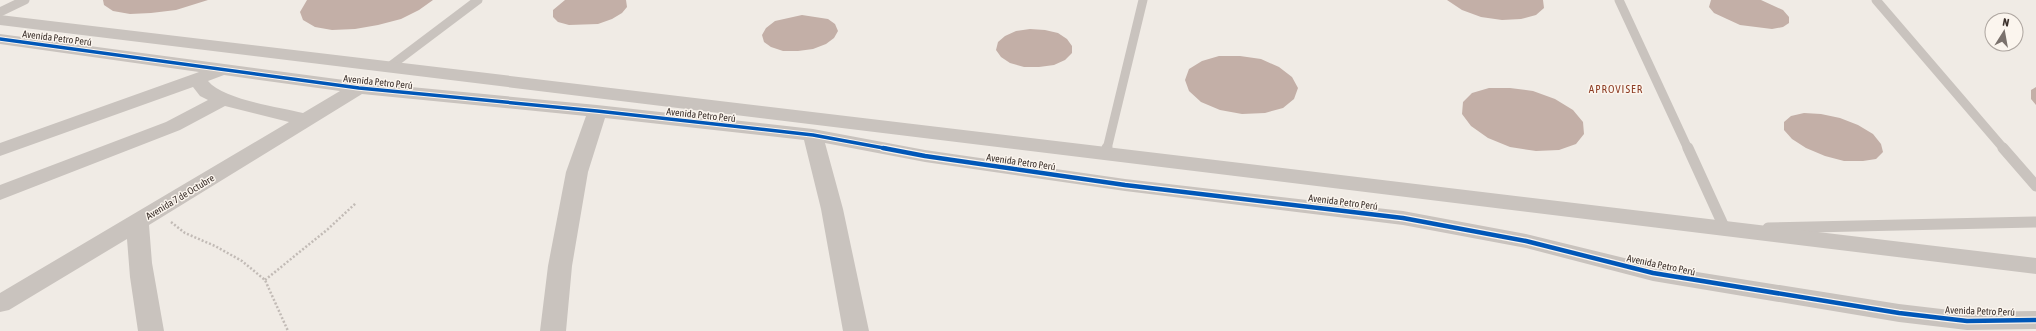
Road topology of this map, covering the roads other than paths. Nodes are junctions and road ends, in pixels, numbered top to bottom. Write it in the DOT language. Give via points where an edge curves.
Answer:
graph roads {
  1 [pos="25,0"];
  2 [pos="478,0"];
  3 [pos="1143,0"];
  4 [pos="1619,0"];
  5 [pos="1876,0"];
  6 [pos="0,12"];
  7 [pos="0,20"];
  8 [pos="2,40"];
  9 [pos="389,67"];
  10 [pos="222,69"];
  11 [pos="197,79"];
  12 [pos="359,88"];
  13 [pos="223,100"];
  14 [pos="597,111"];
  15 [pos="307,120"];
  16 [pos="813,135"];
  17 [pos="0,150"];
  18 [pos="1106,154"];
  19 [pos="2036,186"];
  20 [pos="0,193"];
  21 [pos="138,222"];
  22 [pos="2036,222"];
  23 [pos="1725,229"];
  24 [pos="2036,266"];
  25 [pos="2,301"];
  26 [pos="2036,320"];
  27 [pos="151,331"];
  28 [pos="553,331"];
  29 [pos="856,331"];
  1 -- 6 [label="lane"];
  2 -- 9 [label="lane"];
  3 -- 18 [label="lane"];
  4 -- 23 [label="lane"];
  5 -- 19 [label="lane"];
  7 -- 9 [label="street"];
  8 -- 10 [label="street, Avenida Petro Perú"];
  9 -- 18 [label="street"];
  10 -- 11 [label="street"];
  10 -- 12 [label="street, Avenida Petro Perú"];
  11 -- 13 [label="street" via="207,92"];
  11 -- 17 [label="street"];
  12 -- 14 [label="street, Avenida Petro Perú"];
  12 -- 15 [label="street, Avenida 7 de Octubre"];
  13 -- 15 [label="street"];
  13 -- 20 [label="street" via="173,126"];
  14 -- 16 [label="street, Avenida Petro Perú"];
  14 -- 28 [label="street" via="577,172 560,266"];
  15 -- 21 [label="street, Avenida 7 de Octubre"];
  16 -- 26 [label="street, Avenida Petro Perú" via="925,156 1125,185 1403,218 1526,241 1654,273 1770,294 1967,321"];
  16 -- 29 [label="street" via="832,209"];
  18 -- 23 [label="street"];
  21 -- 25 [label="street, Avenida 7 de Octubre"];
  21 -- 27 [label="street" via="140,276"];
  22 -- 23 [label="lane"];
  23 -- 24 [label="street"];
}
